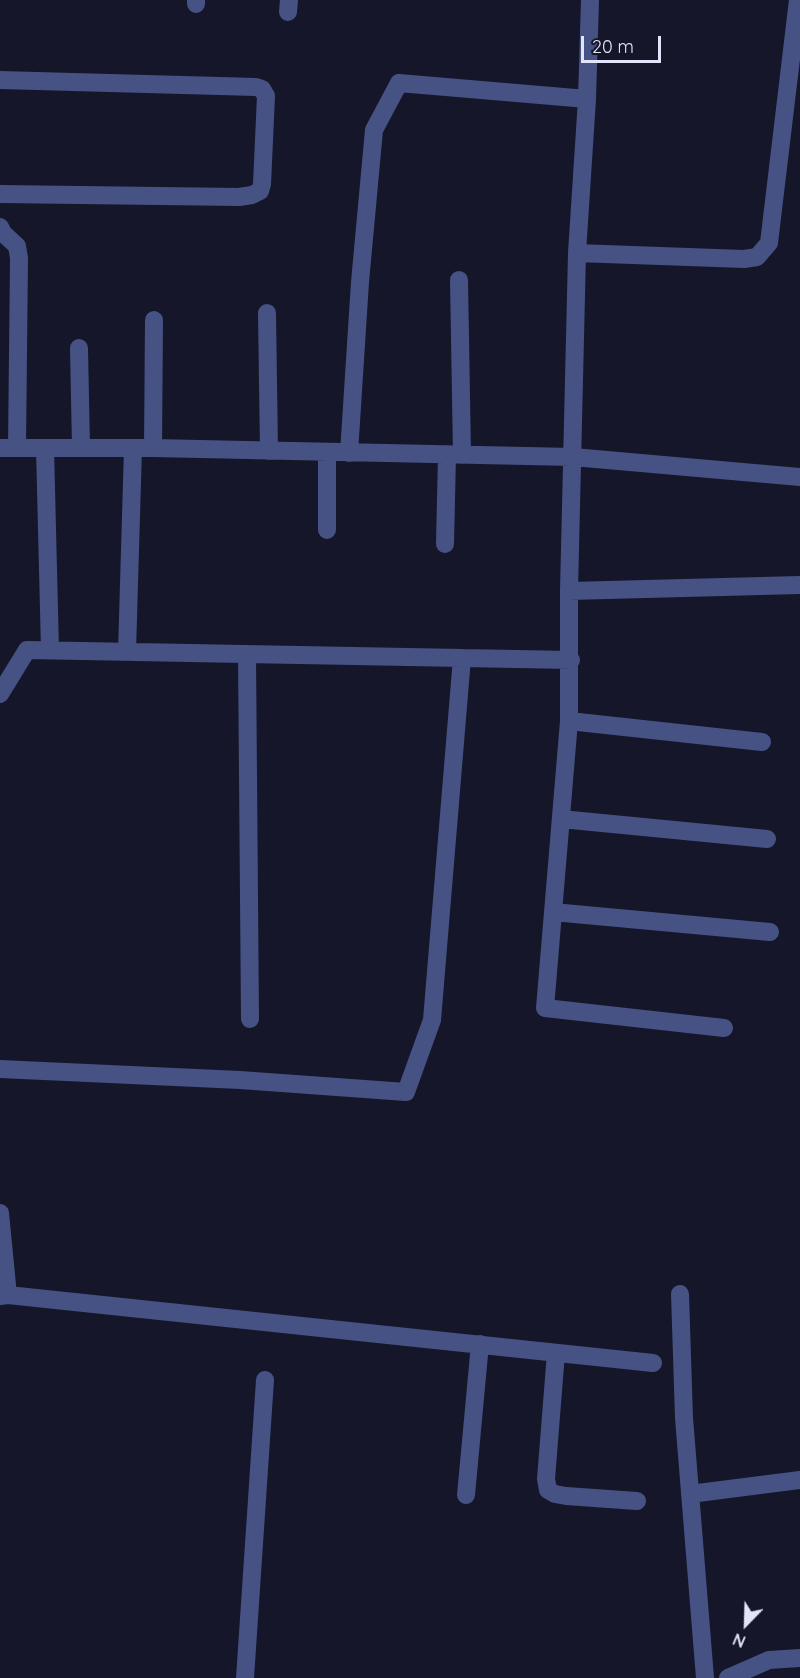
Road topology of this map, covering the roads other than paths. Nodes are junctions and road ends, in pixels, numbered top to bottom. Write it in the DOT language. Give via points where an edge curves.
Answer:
graph roads {
  1 [pos="590,0"];
  2 [pos="798,0"];
  3 [pos="0,80"];
  4 [pos="587,99"];
  5 [pos="0,194"];
  6 [pos="0,227"];
  7 [pos="577,253"];
  8 [pos="459,280"];
  9 [pos="267,313"];
  10 [pos="154,320"];
  11 [pos="79,348"];
  12 [pos="45,447"];
  13 [pos="9,448"];
  14 [pos="81,448"];
  15 [pos="133,448"];
  16 [pos="153,448"];
  17 [pos="269,451"];
  18 [pos="327,452"];
  19 [pos="349,453"];
  20 [pos="454,455"];
  21 [pos="573,457"];
  22 [pos="800,477"];
  23 [pos="327,530"];
  24 [pos="445,544"];
  25 [pos="800,585"];
  26 [pos="569,591"];
  27 [pos="50,650"];
  28 [pos="127,652"];
  29 [pos="247,654"];
  30 [pos="462,658"];
  31 [pos="571,660"];
  32 [pos="0,694"];
  33 [pos="569,721"];
  34 [pos="762,742"];
  35 [pos="561,819"];
  36 [pos="767,839"];
  37 [pos="553,912"];
  38 [pos="770,932"];
  39 [pos="250,1019"];
  40 [pos="724,1028"];
  41 [pos="0,1068"];
  42 [pos="0,1214"];
  43 [pos="680,1294"];
  44 [pos="4,1295"];
  45 [pos="480,1344"];
  46 [pos="556,1353"];
  47 [pos="653,1363"];
  48 [pos="265,1380"];
  49 [pos="800,1480"];
  50 [pos="690,1494"];
  51 [pos="466,1495"];
  52 [pos="637,1501"];
  53 [pos="800,1659"];
  54 [pos="245,1678"];
  55 [pos="705,1678"];
  56 [pos="728,1678"];
  1 -- 4 [label="street"];
  2 -- 7 [label="street" via="769,243 757,256 744,259"];
  3 -- 5 [label="street" via="256,87 266,96 262,184 260,191 252,195"];
  4 -- 7 [label="street"];
  4 -- 19 [label="street" via="399,83 374,130"];
  6 -- 13 [label="street" via="17,246 19,258"];
  7 -- 21 [label="street"];
  8 -- 20 [label="street"];
  9 -- 17 [label="street"];
  10 -- 16 [label="street"];
  11 -- 14 [label="street"];
  12 -- 13 [label="street"];
  12 -- 14 [label="street"];
  12 -- 27 [label="street"];
  14 -- 15 [label="street"];
  15 -- 16 [label="street"];
  15 -- 28 [label="street"];
  16 -- 17 [label="street"];
  17 -- 18 [label="street"];
  18 -- 19 [label="street"];
  18 -- 23 [label="street"];
  19 -- 20 [label="street"];
  20 -- 21 [label="street"];
  20 -- 24 [label="street"];
  21 -- 22 [label="street"];
  21 -- 26 [label="street"];
  25 -- 26 [label="street"];
  26 -- 31 [label="street"];
  27 -- 28 [label="street"];
  27 -- 32 [label="street" via="27,650"];
  28 -- 29 [label="street"];
  29 -- 30 [label="street"];
  29 -- 39 [label="street"];
  30 -- 31 [label="street"];
  30 -- 41 [label="street" via="432,1020 406,1092"];
  31 -- 33 [label="street"];
  33 -- 34 [label="street"];
  33 -- 35 [label="street"];
  35 -- 36 [label="street"];
  35 -- 37 [label="street"];
  37 -- 38 [label="street"];
  37 -- 40 [label="street" via="545,1008"];
  42 -- 44 [label="street"];
  43 -- 50 [label="street"];
  44 -- 45 [label="street"];
  45 -- 46 [label="street"];
  45 -- 51 [label="street"];
  46 -- 47 [label="street"];
  46 -- 52 [label="street" via="548,1490 566,1496"];
  48 -- 54 [label="street"];
  49 -- 50 [label="street"];
  50 -- 55 [label="street"];
  53 -- 56 [label="street" via="769,1660"];
}
